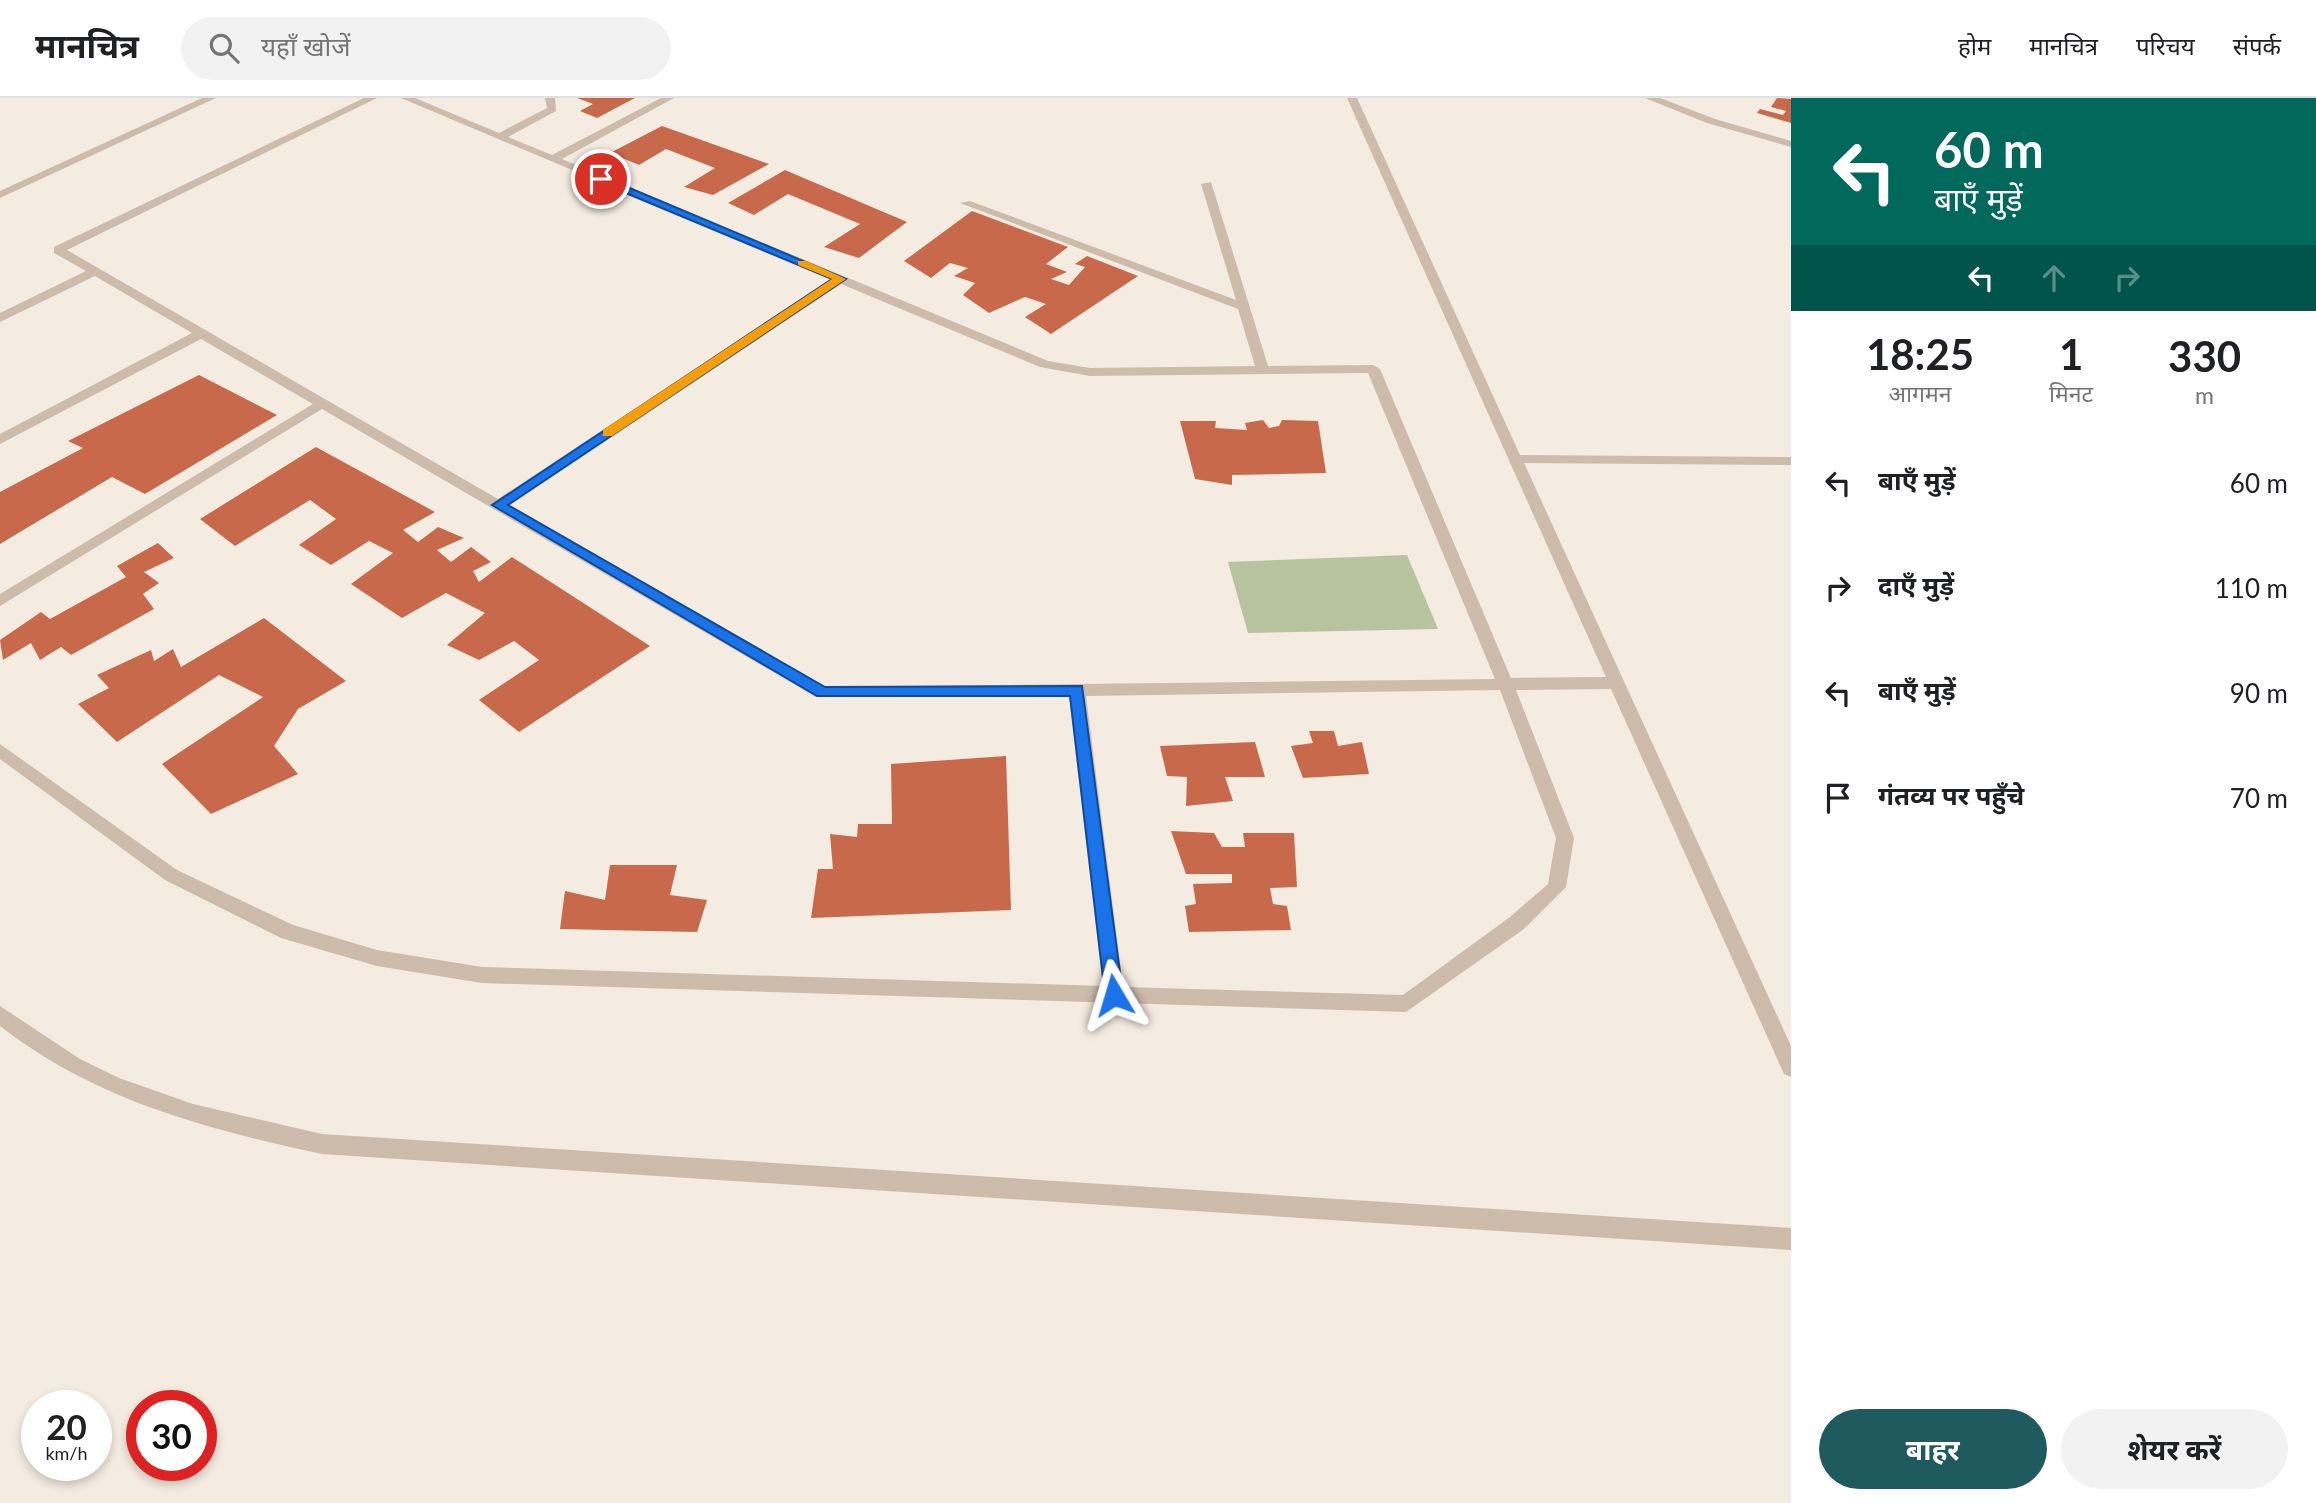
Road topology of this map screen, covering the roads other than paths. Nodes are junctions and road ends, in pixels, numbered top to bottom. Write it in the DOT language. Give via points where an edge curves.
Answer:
graph roads {
  1 [pos="211,98"];
  2 [pos="372,98"];
  3 [pos="405,98"];
  4 [pos="550,98"];
  5 [pos="669,98"];
  6 [pos="1352,98"];
  7 [pos="1650,98"];
  8 [pos="500,137"];
  9 [pos="1791,144"];
  10 [pos="553,159"];
  11 [pos="1208,184"];
  12 [pos="0,195"];
  13 [pos="966,202"];
  14 [pos="96,271"];
  15 [pos="840,279"];
  16 [pos="1244,307"];
  17 [pos="0,318"];
  18 [pos="202,333"];
  19 [pos="1263,370"];
  20 [pos="323,403"];
  21 [pos="0,440"];
  22 [pos="1516,459"];
  23 [pos="1791,461"];
  24 [pos="499,505"];
  25 [pos="0,601"];
  26 [pos="1617,683"];
  27 [pos="1506,685"];
  28 [pos="1077,690"];
  29 [pos="0,750"];
  30 [pos="1114,995"];
  31 [pos="0,1015"];
  32 [pos="1791,1069"];
  33 [pos="1791,1239"];
  1 -- 12 [label="street"];
  2 -- 14 [label="street" via="58,250"];
  3 -- 8 [label="street"];
  4 -- 8 [label="street" via="552,109"];
  5 -- 10 [label="street"];
  6 -- 22 [label="street"];
  7 -- 9 [label="street"];
  8 -- 10 [label="street"];
  10 -- 15 [label="street"];
  11 -- 16 [label="street"];
  13 -- 16 [label="street"];
  14 -- 17 [label="street"];
  14 -- 18 [label="street"];
  15 -- 19 [label="street" via="1045,364 1090,372"];
  15 -- 24 [label="street"];
  16 -- 19 [label="street"];
  18 -- 20 [label="street"];
  18 -- 21 [label="street"];
  19 -- 27 [label="street" via="1373,369"];
  20 -- 24 [label="street"];
  20 -- 25 [label="street"];
  22 -- 23 [label="street"];
  22 -- 26 [label="street"];
  24 -- 28 [label="street" via="822,693"];
  26 -- 27 [label="street"];
  26 -- 32 [label="street"];
  27 -- 28 [label="street"];
  27 -- 30 [label="street" via="1565,838 1557,887 1517,923 1406,1004"];
  28 -- 30 [label="street"];
  29 -- 30 [label="street" via="171,875 288,932 377,958 482,975"];
  31 -- 33 [label="street" via="29,1040 97,1080 136,1096 196,1116 322,1143"];
}
